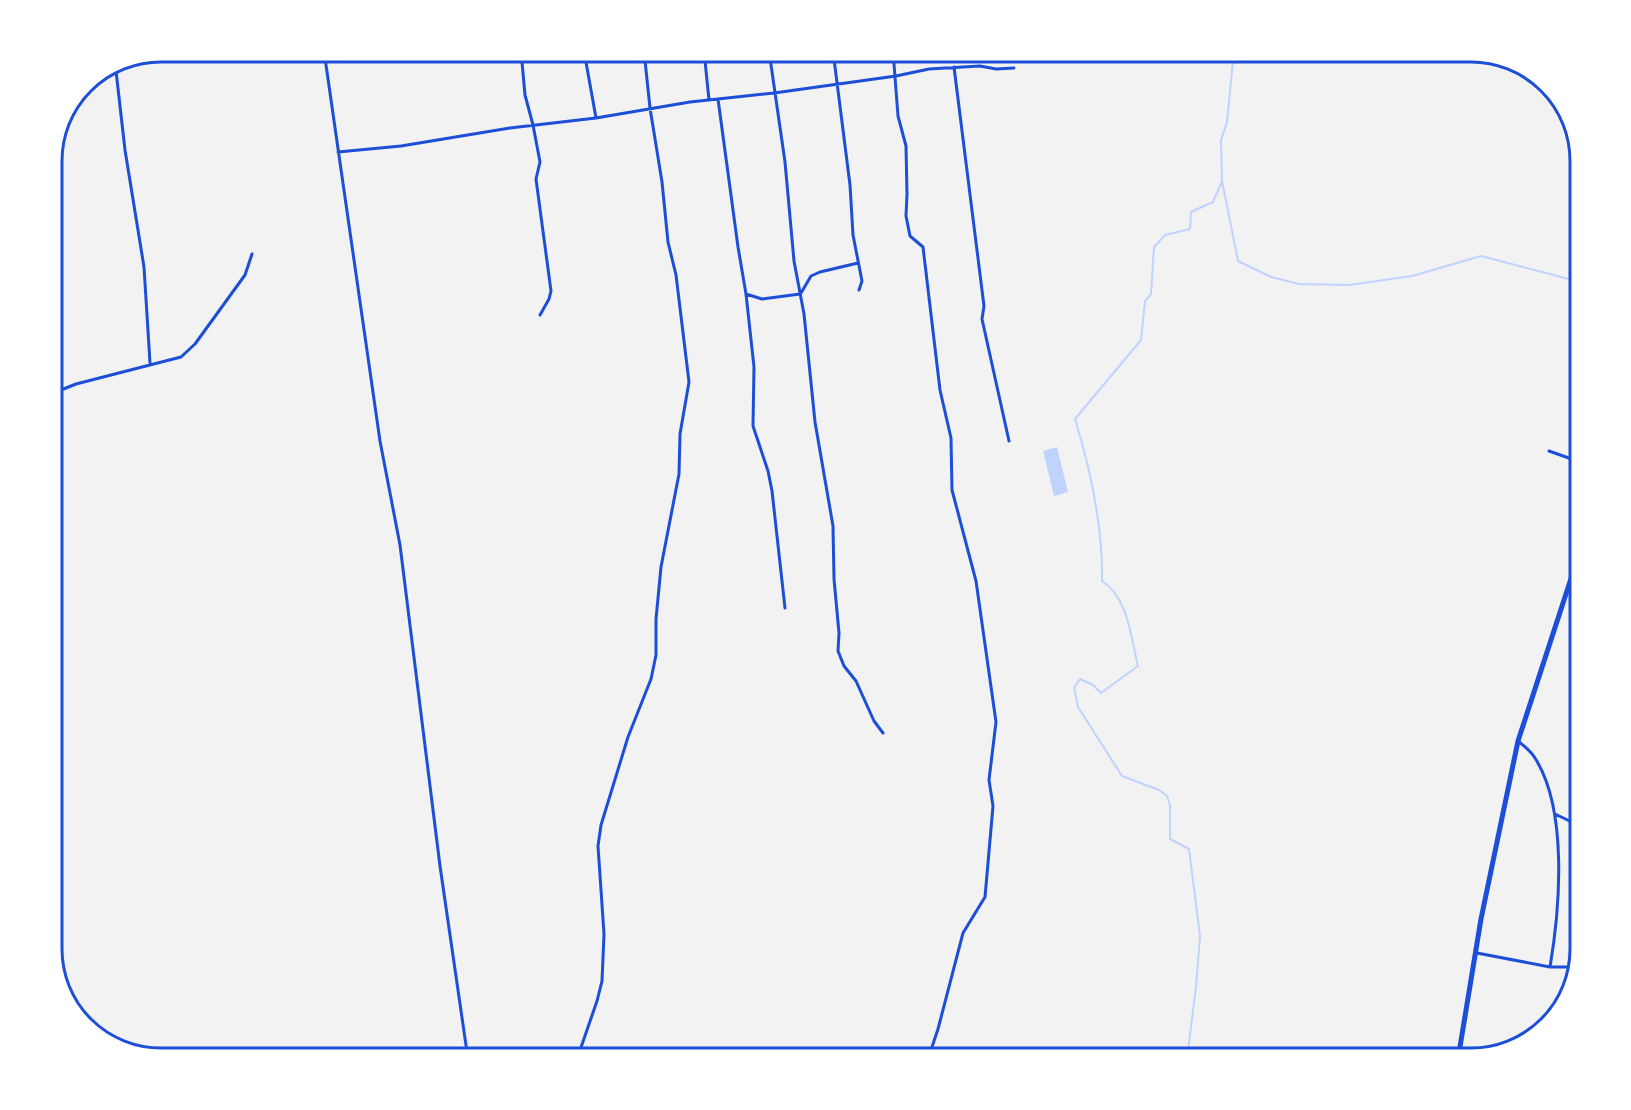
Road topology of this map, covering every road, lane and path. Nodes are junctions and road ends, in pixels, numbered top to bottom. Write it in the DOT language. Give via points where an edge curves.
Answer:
graph roads {
  1 [pos="326,62"];
  2 [pos="522,62"];
  3 [pos="586,62"];
  4 [pos="645,62"];
  5 [pos="705,62"];
  6 [pos="770,62"];
  7 [pos="835,62"];
  8 [pos="894,62"];
  9 [pos="954,67"];
  10 [pos="1014,68"];
  11 [pos="116,73"];
  12 [pos="896,76"];
  13 [pos="838,83"];
  14 [pos="774,93"];
  15 [pos="718,99"];
  16 [pos="710,100"];
  17 [pos="650,108"];
  18 [pos="596,118"];
  19 [pos="533,125"];
  20 [pos="338,152"];
  21 [pos="252,254"];
  22 [pos="858,263"];
  23 [pos="859,290"];
  24 [pos="746,294"];
  25 [pos="800,294"];
  26 [pos="540,315"];
  27 [pos="150,363"];
  28 [pos="62,390"];
  29 [pos="1009,441"];
  30 [pos="1549,451"];
  31 [pos="1570,458"];
  32 [pos="1570,582"];
  33 [pos="784,608"];
  34 [pos="883,733"];
  35 [pos="1518,741"];
  36 [pos="1555,814"];
  37 [pos="1570,821"];
  38 [pos="1475,952"];
  39 [pos="1550,967"];
  40 [pos="1568,967"];
  41 [pos="466,1048"];
  42 [pos="581,1048"];
  43 [pos="932,1048"];
  44 [pos="1460,1048"];
  1 -- 20 [label="street"];
  2 -- 19 [label="street"];
  3 -- 18 [label="street"];
  4 -- 17 [label="street"];
  5 -- 16 [label="street"];
  6 -- 14 [label="street"];
  7 -- 13 [label="street"];
  8 -- 12 [label="street"];
  9 -- 10 [label="street"];
  9 -- 12 [label="street"];
  9 -- 29 [label="street" via="984,306 982,319"];
  11 -- 27 [label="street" via="144,267"];
  12 -- 13 [label="street"];
  12 -- 43 [label="street" via="898,116 906,146 906,216 910,236 922,247 940,390 951,438 952,490 977,589 996,722 989,780 993,806 985,897 963,933"];
  13 -- 14 [label="street"];
  13 -- 22 [label="street"];
  14 -- 15 [label="street"];
  14 -- 25 [label="street"];
  15 -- 16 [label="street"];
  15 -- 24 [label="street"];
  16 -- 17 [label="street"];
  17 -- 18 [label="street"];
  17 -- 42 [label="street" via="689,387 680,434 679,477 661,567 651,679 601,825 598,846 604,934 602,981"];
  18 -- 19 [label="street"];
  19 -- 20 [label="street"];
  19 -- 26 [label="street" via="551,291"];
  20 -- 41 [label="street" via="380,441 400,545"];
  21 -- 27 [label="street" via="245,275 195,344 181,357"];
  22 -- 23 [label="street" via="863,283"];
  22 -- 25 [label="street" via="811,276"];
  24 -- 25 [label="street" via="762,299"];
  24 -- 33 [label="street" via="754,367 753,428 772,491"];
  25 -- 34 [label="street" via="815,422 833,526 838,651"];
  27 -- 28 [label="street"];
  30 -- 31 [label="street"];
  32 -- 35 [label="main road"];
  35 -- 36 [label="street" via="1534,756"];
  35 -- 38 [label="main road"];
  36 -- 37 [label="street"];
  36 -- 39 [label="street" via="1559,900"];
  38 -- 39 [label="street"];
  38 -- 44 [label="main road"];
  39 -- 40 [label="street"];
}
